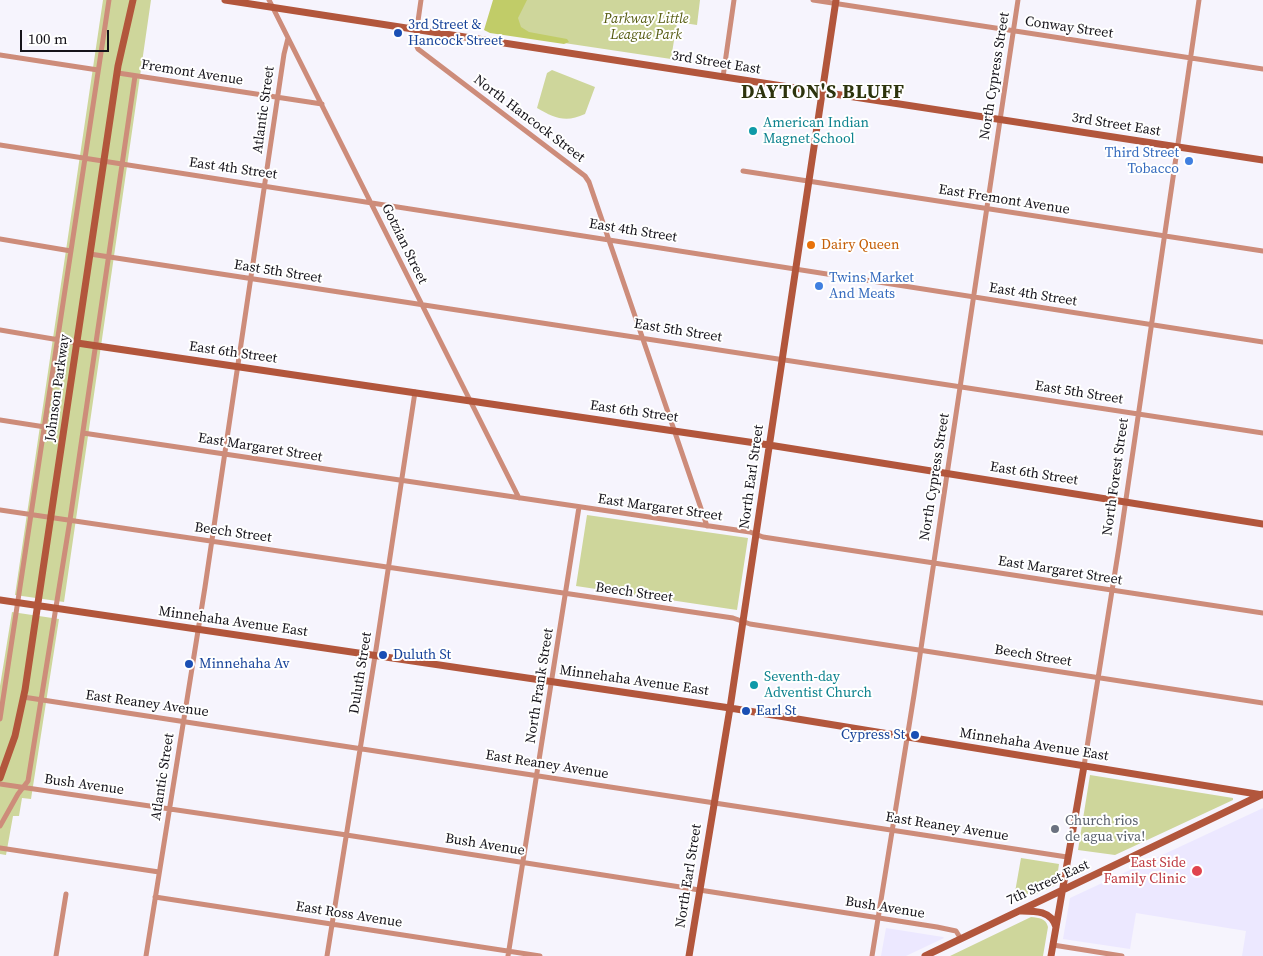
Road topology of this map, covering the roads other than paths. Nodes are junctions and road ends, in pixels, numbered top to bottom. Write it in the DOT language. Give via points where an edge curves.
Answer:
graph roads {
  1 [pos="109,0"];
  2 [pos="133,0"];
  3 [pos="225,0"];
  4 [pos="269,0"];
  5 [pos="422,0"];
  6 [pos="734,0"];
  7 [pos="813,0"];
  8 [pos="1018,0"];
  9 [pos="1199,0"];
  10 [pos="835,2"];
  11 [pos="273,7"];
  12 [pos="417,30"];
  13 [pos="1014,32"];
  14 [pos="288,38"];
  15 [pos="0,55"];
  16 [pos="1191,58"];
  17 [pos="1263,69"];
  18 [pos="98,70"];
  19 [pos="118,73"];
  20 [pos="135,76"];
  21 [pos="723,77"];
  22 [pos="822,92"];
  23 [pos="277,98"];
  24 [pos="322,104"];
  25 [pos="1000,120"];
  26 [pos="0,145"];
  27 [pos="1177,147"];
  28 [pos="85,159"];
  29 [pos="1263,160"];
  30 [pos="104,162"];
  31 [pos="122,164"];
  32 [pos="743,171"];
  33 [pos="809,181"];
  34 [pos="264,185"];
  35 [pos="371,202"];
  36 [pos="987,209"];
  37 [pos="1164,235"];
  38 [pos="0,239"];
  39 [pos="609,239"];
  40 [pos="1263,250"];
  41 [pos="71,251"];
  42 [pos="90,254"];
  43 [pos="108,257"];
  44 [pos="795,268"];
  45 [pos="252,280"];
  46 [pos="974,297"];
  47 [pos="422,306"];
  48 [pos="1151,324"];
  49 [pos="0,330"];
  50 [pos="644,337"];
  51 [pos="58,339"];
  52 [pos="1263,342"];
  53 [pos="77,343"];
  54 [pos="95,345"];
  55 [pos="781,359"];
  56 [pos="239,367"];
  57 [pos="961,386"];
  58 [pos="415,392"];
  59 [pos="472,401"];
  60 [pos="1138,413"];
  61 [pos="0,420"];
  62 [pos="45,427"];
  63 [pos="676,431"];
  64 [pos="83,433"];
  65 [pos="1263,433"];
  66 [pos="769,445"];
  67 [pos="225,454"];
  68 [pos="948,473"];
  69 [pos="401,481"];
  70 [pos="519,498"];
  71 [pos="1125,502"];
  72 [pos="579,508"];
  73 [pos="0,510"];
  74 [pos="32,514"];
  75 [pos="51,517"];
  76 [pos="70,520"];
  77 [pos="1263,524"];
  78 [pos="707,526"];
  79 [pos="756,534"];
  80 [pos="212,542"];
  81 [pos="933,563"];
  82 [pos="388,568"];
  83 [pos="1112,590"];
  84 [pos="566,594"];
  85 [pos="0,600"];
  86 [pos="19,603"];
  87 [pos="38,606"];
  88 [pos="56,608"];
  89 [pos="1263,613"];
  90 [pos="742,622"];
  91 [pos="198,629"];
  92 [pos="921,650"];
  93 [pos="376,656"];
  94 [pos="1098,678"];
  95 [pos="553,682"];
  96 [pos="2,694"];
  97 [pos="23,697"];
  98 [pos="41,700"];
  99 [pos="1263,703"];
  100 [pos="730,708"];
  101 [pos="0,719"];
  102 [pos="184,720"];
  103 [pos="908,738"];
  104 [pos="360,747"];
  105 [pos="1084,766"];
  106 [pos="538,774"];
  107 [pos="0,778"];
  108 [pos="0,784"];
  109 [pos="23,787"];
  110 [pos="1263,793"];
  111 [pos="714,802"];
  112 [pos="170,808"];
  113 [pos="0,826"];
  114 [pos="892,829"];
  115 [pos="346,835"];
  116 [pos="0,848"];
  117 [pos="1068,857"];
  118 [pos="523,862"];
  119 [pos="159,872"];
  120 [pos="701,890"];
  121 [pos="1062,891"];
  122 [pos="66,894"];
  123 [pos="156,897"];
  124 [pos="1016,911"];
  125 [pos="878,919"];
  126 [pos="332,923"];
  127 [pos="1056,926"];
  128 [pos="961,939"];
  129 [pos="1053,945"];
  130 [pos="508,954"];
  131 [pos="56,956"];
  132 [pos="146,956"];
  133 [pos="327,956"];
  134 [pos="540,956"];
  135 [pos="689,956"];
  136 [pos="872,956"];
  137 [pos="925,956"];
  138 [pos="1051,956"];
  139 [pos="1122,956"];
  1 -- 18 [label="street, Johnson Parkway"];
  2 -- 19 [label="street, Johnson Parkway"];
  3 -- 11 [label="street, 3rd Street East"];
  4 -- 11 [label="street, Gotzian Street"];
  5 -- 12 [label="street"];
  6 -- 21 [label="street"];
  7 -- 10 [label="street, Conway Street"];
  8 -- 13 [label="street, North Cypress Street"];
  9 -- 16 [label="street, North Forest Street"];
  10 -- 13 [label="street, Conway Street"];
  10 -- 22 [label="street, North Earl Street"];
  11 -- 12 [label="street, 3rd Street East"];
  11 -- 14 [label="street, Gotzian Street"];
  12 -- 21 [label="street, 3rd Street East"];
  12 -- 39 [label="street, North Hancock Street" via="415,44 418,49 585,176"];
  13 -- 16 [label="street, Conway Street"];
  13 -- 25 [label="street, North Cypress Street"];
  14 -- 23 [label="street, Atlantic Street"];
  14 -- 24 [label="street, Gotzian Street"];
  15 -- 18 [label="street"];
  16 -- 17 [label="street, Conway Street"];
  16 -- 27 [label="street, North Forest Street"];
  18 -- 28 [label="street, Johnson Parkway"];
  19 -- 20 [label="street, Fremont Avenue"];
  19 -- 30 [label="street, Johnson Parkway"];
  20 -- 23 [label="street, Fremont Avenue"];
  20 -- 31 [label="street"];
  21 -- 22 [label="street, 3rd Street East"];
  22 -- 25 [label="street, 3rd Street East"];
  22 -- 33 [label="street, North Earl Street"];
  23 -- 24 [label="street, Fremont Avenue"];
  23 -- 34 [label="street, Atlantic Street"];
  24 -- 35 [label="street, Gotzian Street"];
  25 -- 27 [label="street, 3rd Street East"];
  25 -- 36 [label="street, North Cypress Street"];
  26 -- 28 [label="street, East 4th Street"];
  27 -- 29 [label="street, 3rd Street East"];
  27 -- 37 [label="street, North Forest Street"];
  28 -- 30 [label="street, East 4th Street"];
  28 -- 41 [label="street, Johnson Parkway"];
  30 -- 31 [label="street, East 4th Street"];
  30 -- 42 [label="street, Johnson Parkway"];
  31 -- 34 [label="street, East 4th Street"];
  31 -- 43 [label="street"];
  32 -- 33 [label="street, East Fremont Avenue"];
  33 -- 36 [label="street, East Fremont Avenue"];
  33 -- 44 [label="street, North Earl Street"];
  34 -- 35 [label="street, East 4th Street"];
  34 -- 45 [label="street, Atlantic Street"];
  35 -- 39 [label="street, East 4th Street"];
  35 -- 47 [label="street, Gotzian Street"];
  36 -- 37 [label="street, East Fremont Avenue"];
  36 -- 46 [label="street, North Cypress Street"];
  37 -- 40 [label="street, East Fremont Avenue"];
  37 -- 48 [label="street, North Forest Street"];
  38 -- 41 [label="street"];
  39 -- 44 [label="street, East 4th Street"];
  39 -- 50 [label="street, North Hancock Street"];
  41 -- 51 [label="street, Johnson Parkway"];
  42 -- 43 [label="street, East 5th Street"];
  42 -- 53 [label="street, Johnson Parkway"];
  43 -- 45 [label="street, East 5th Street"];
  43 -- 54 [label="street"];
  44 -- 46 [label="street, East 4th Street"];
  44 -- 55 [label="street, North Earl Street"];
  45 -- 47 [label="street, East 5th Street"];
  45 -- 56 [label="street, Atlantic Street"];
  46 -- 48 [label="street, East 4th Street"];
  46 -- 57 [label="street, North Cypress Street"];
  47 -- 50 [label="street, East 5th Street"];
  47 -- 59 [label="street, Gotzian Street"];
  48 -- 52 [label="street, East 4th Street"];
  48 -- 60 [label="street, North Forest Street"];
  49 -- 51 [label="street, East 6th Street"];
  50 -- 55 [label="street, East 5th Street"];
  50 -- 63 [label="street, North Hancock Street"];
  51 -- 53 [label="street, East 6th Street"];
  51 -- 62 [label="street, Johnson Parkway"];
  53 -- 54 [label="street, East 6th Street"];
  53 -- 75 [label="street, Johnson Parkway"];
  54 -- 56 [label="street, East 6th Street"];
  54 -- 64 [label="street"];
  55 -- 57 [label="street, East 5th Street"];
  55 -- 66 [label="street, North Earl Street"];
  56 -- 58 [label="street, East 6th Street"];
  56 -- 67 [label="street, Atlantic Street"];
  57 -- 60 [label="street, East 5th Street"];
  57 -- 68 [label="street, North Cypress Street"];
  58 -- 59 [label="street, East 6th Street"];
  58 -- 69 [label="street, Duluth Street"];
  59 -- 63 [label="street, East 6th Street"];
  59 -- 70 [label="street, Gotzian Street"];
  60 -- 65 [label="street, East 5th Street"];
  60 -- 71 [label="street, North Forest Street"];
  61 -- 62 [label="street"];
  62 -- 74 [label="street, Johnson Parkway"];
  63 -- 66 [label="street, East 6th Street"];
  63 -- 78 [label="street, North Hancock Street"];
  64 -- 67 [label="street, East Margaret Street"];
  64 -- 76 [label="street"];
  66 -- 68 [label="street, East 6th Street"];
  66 -- 79 [label="street, North Earl Street"];
  67 -- 69 [label="street, East Margaret Street"];
  67 -- 80 [label="street, Atlantic Street"];
  68 -- 71 [label="street, East 6th Street"];
  68 -- 81 [label="street, North Cypress Street"];
  69 -- 70 [label="street, East Margaret Street"];
  69 -- 82 [label="street, Duluth Street"];
  70 -- 72 [label="street, East Margaret Street"];
  71 -- 77 [label="street, East 6th Street"];
  71 -- 83 [label="street, North Forest Street"];
  72 -- 78 [label="street, East Margaret Street"];
  72 -- 84 [label="street, North Frank Street"];
  73 -- 74 [label="street, Beech Street"];
  74 -- 75 [label="street, Beech Street"];
  74 -- 86 [label="street, Johnson Parkway"];
  75 -- 76 [label="street, Beech Street"];
  75 -- 87 [label="street, Johnson Parkway"];
  76 -- 80 [label="street, Beech Street"];
  76 -- 88 [label="street"];
  78 -- 79 [label="street, East Margaret Street"];
  79 -- 81 [label="street, East Margaret Street"];
  79 -- 90 [label="street, North Earl Street"];
  80 -- 82 [label="street, Beech Street"];
  80 -- 91 [label="street, Atlantic Street"];
  81 -- 83 [label="street, East Margaret Street"];
  81 -- 92 [label="street, North Cypress Street"];
  82 -- 84 [label="street, Beech Street"];
  82 -- 93 [label="street, Duluth Street"];
  83 -- 89 [label="street, East Margaret Street"];
  83 -- 94 [label="street, North Forest Street"];
  84 -- 90 [label="street, Beech Street" via="733,618"];
  84 -- 95 [label="street, North Frank Street"];
  85 -- 86 [label="street, Minnehaha Avenue East"];
  86 -- 87 [label="street, Minnehaha Avenue East"];
  86 -- 96 [label="street, Johnson Parkway"];
  87 -- 88 [label="street, Minnehaha Avenue East"];
  87 -- 97 [label="street, Johnson Parkway"];
  88 -- 91 [label="street, Minnehaha Avenue East"];
  88 -- 98 [label="street"];
  90 -- 92 [label="street, Beech Street"];
  90 -- 100 [label="street, North Earl Street"];
  91 -- 93 [label="street, Minnehaha Avenue East"];
  91 -- 102 [label="street, Atlantic Street"];
  92 -- 94 [label="street, Beech Street"];
  92 -- 103 [label="street, North Cypress Street"];
  93 -- 95 [label="street, Minnehaha Avenue East"];
  93 -- 104 [label="street, Duluth Street"];
  94 -- 99 [label="street, Beech Street"];
  94 -- 105 [label="street, North Forest Street"];
  95 -- 100 [label="street, Minnehaha Avenue East"];
  95 -- 106 [label="street, North Frank Street"];
  96 -- 101 [label="street, Johnson Parkway"];
  97 -- 98 [label="street, East Reaney Avenue"];
  97 -- 107 [label="street, Johnson Parkway" via="15,736"];
  98 -- 102 [label="street, East Reaney Avenue"];
  98 -- 109 [label="street" via="28,781"];
  100 -- 103 [label="street, Minnehaha Avenue East"];
  100 -- 111 [label="street, North Earl Street"];
  102 -- 104 [label="street, East Reaney Avenue"];
  102 -- 112 [label="street, Atlantic Street"];
  103 -- 105 [label="street, Minnehaha Avenue East"];
  103 -- 114 [label="street, North Cypress Street"];
  104 -- 106 [label="street, East Reaney Avenue"];
  104 -- 115 [label="street, Duluth Street"];
  105 -- 110 [label="street, Minnehaha Avenue East"];
  105 -- 117 [label="street, North Forest Street"];
  106 -- 111 [label="street, East Reaney Avenue"];
  106 -- 118 [label="street, North Frank Street"];
  108 -- 109 [label="street, Bush Avenue"];
  109 -- 112 [label="street, Bush Avenue"];
  109 -- 113 [label="street"];
  110 -- 121 [label="street, 7th Street East"];
  111 -- 114 [label="street, East Reaney Avenue"];
  111 -- 120 [label="street, North Earl Street"];
  112 -- 115 [label="street, Bush Avenue"];
  112 -- 119 [label="street, Atlantic Street"];
  114 -- 117 [label="street, East Reaney Avenue"];
  114 -- 125 [label="street, North Cypress Street"];
  115 -- 118 [label="street, Bush Avenue"];
  115 -- 126 [label="street, Duluth Street"];
  116 -- 119 [label="street"];
  117 -- 121 [label="street, North Forest Street"];
  118 -- 120 [label="street, Bush Avenue"];
  118 -- 130 [label="street, North Frank Street"];
  119 -- 123 [label="street, Atlantic Street"];
  120 -- 125 [label="street, Bush Avenue"];
  120 -- 135 [label="street, North Earl Street"];
  121 -- 124 [label="street, 7th Street East"];
  121 -- 127 [label="street, North Forest Street"];
  122 -- 131 [label="street"];
  123 -- 126 [label="street, East Ross Avenue"];
  123 -- 132 [label="street, Atlantic Street"];
  124 -- 127 [label="street" via="1046,914"];
  124 -- 128 [label="street, 7th Street East"];
  125 -- 128 [label="street, Bush Avenue" via="956,932"];
  125 -- 136 [label="street, North Cypress Street"];
  126 -- 130 [label="street, East Ross Avenue"];
  126 -- 133 [label="street, Duluth Street"];
  127 -- 129 [label="street, North Forest Street"];
  128 -- 137 [label="street, 7th Street East"];
  129 -- 138 [label="street, North Forest Street"];
  129 -- 139 [label="street"];
  130 -- 134 [label="street, East Ross Avenue"];
}
